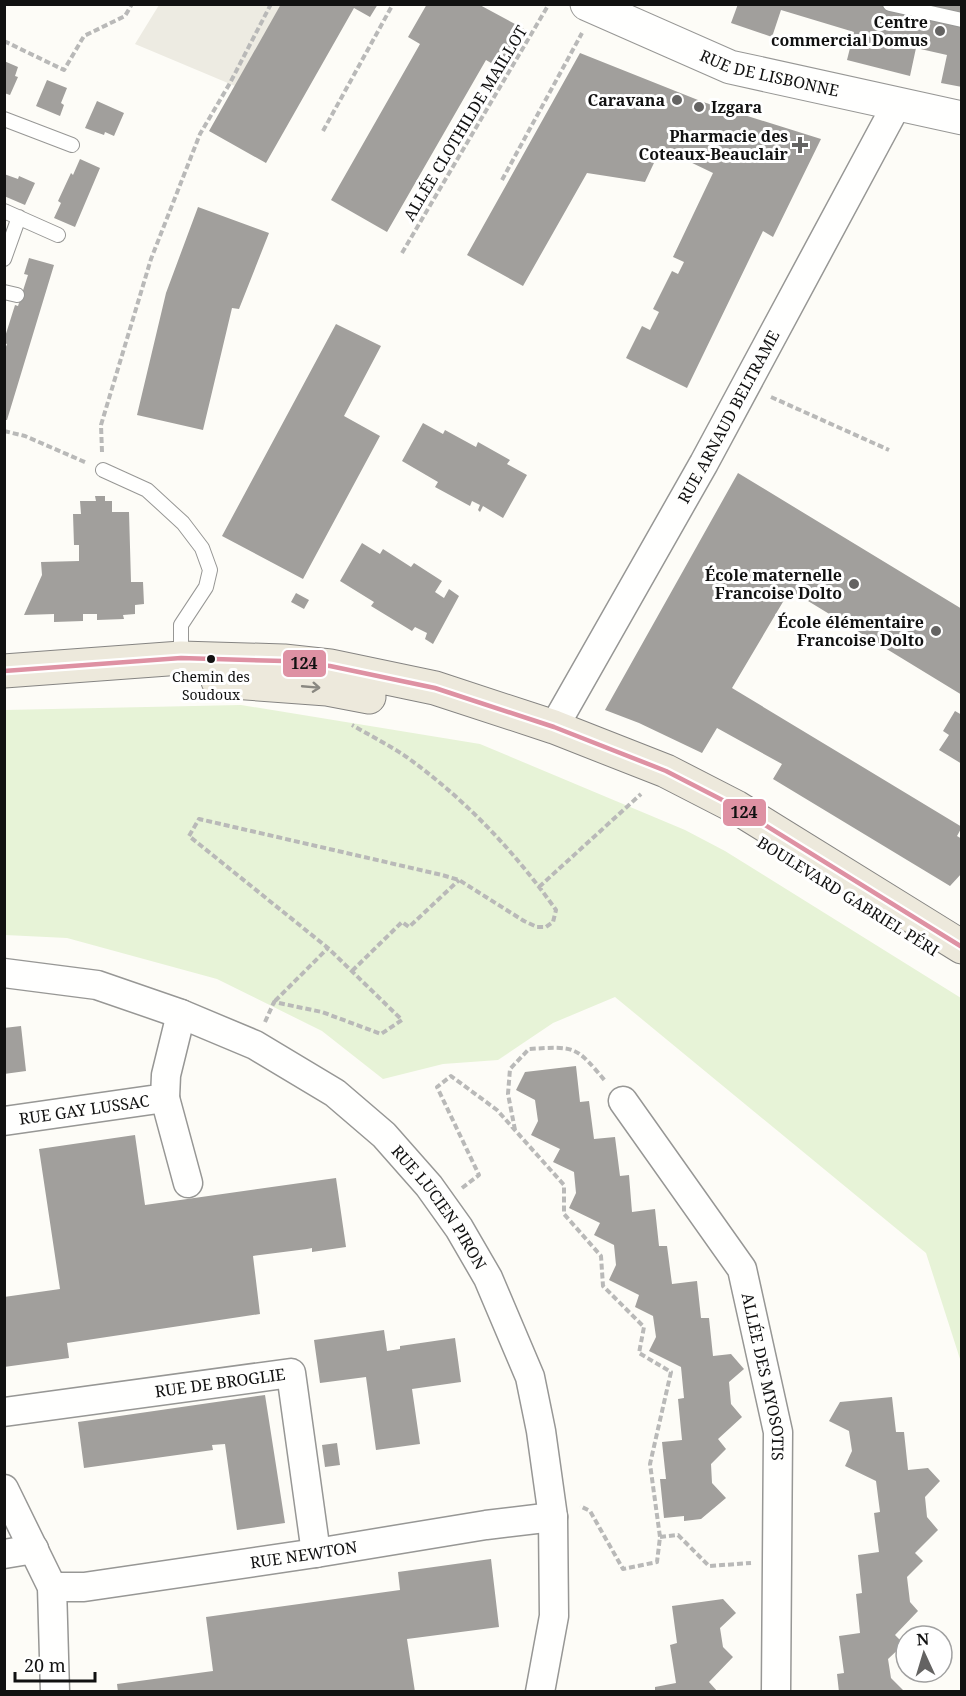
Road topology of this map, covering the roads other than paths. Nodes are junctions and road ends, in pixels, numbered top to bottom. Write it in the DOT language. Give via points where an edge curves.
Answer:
graph roads {
  1 [pos="890,4"];
  2 [pos="592,6"];
  3 [pos="962,20"];
  4 [pos="897,104"];
  5 [pos="962,118"];
  6 [pos="4,119"];
  7 [pos="72,145"];
  8 [pos="4,211"];
  9 [pos="19,217"];
  10 [pos="58,235"];
  11 [pos="4,259"];
  12 [pos="103,470"];
  13 [pos="181,658"];
  14 [pos="4,671"];
  15 [pos="4,690"];
  16 [pos="554,727"];
  17 [pos="962,947"];
  18 [pos="962,966"];
  19 [pos="4,973"];
  20 [pos="181,1014"];
  21 [pos="165,1098"];
  22 [pos="623,1101"];
  23 [pos="4,1121"];
  24 [pos="188,1183"];
  25 [pos="4,1412"];
  26 [pos="4,1489"];
  27 [pos="553,1517"];
  28 [pos="34,1549"];
  29 [pos="316,1553"];
  30 [pos="4,1554"];
  31 [pos="52,1587"];
  32 [pos="55,1692"];
  33 [pos="540,1692"];
  34 [pos="776,1692"];
  1 -- 3 [label="lane"];
  2 -- 4 [label="street, RUE DE LISBONNE" via="730,67"];
  4 -- 5 [label="street, RUE DE LISBONNE"];
  4 -- 16 [label="street, RUE ARNAUD BELTRAME" via="698,473"];
  6 -- 7 [label="lane"];
  8 -- 9 [label="lane"];
  9 -- 10 [label="lane"];
  9 -- 11 [label="lane"];
  12 -- 13 [label="lane" via="147,490 183,523 202,548 210,570 206,587 181,625"];
  13 -- 14 [label="main road, BOULEVARD GABRIEL PÉRI"];
  13 -- 16 [label="main road, BOULEVARD GABRIEL PÉRI" via="330,666 435,688"];
  15 -- 18 [label="main road, BOULEVARD GABRIEL PÉRI, one-way" via="126,680 253,682 327,689 493,724 651,785 735,826"];
  16 -- 17 [label="main road, BOULEVARD GABRIEL PÉRI" via="666,771 736,807"];
  19 -- 20 [label="street, RUE LUCIEN PIRON" via="97,985"];
  20 -- 21 [label="street, RUE GAY LUSSAC" via="166,1075"];
  20 -- 27 [label="street, RUE LUCIEN PIRON" via="255,1045 335,1093 384,1135 429,1186 488,1278 530,1377"];
  21 -- 23 [label="street, RUE GAY LUSSAC"];
  21 -- 24 [label="street, RUE GAY LUSSAC"];
  22 -- 34 [label="street, ALLÉE DES MYOSOTIS" via="742,1269 778,1432"];
  25 -- 29 [label="street, RUE DE BROGLIE" via="291,1373"];
  26 -- 28 [label="street"];
  27 -- 29 [label="street, RUE NEWTON"];
  27 -- 33 [label="street, RUE LUCIEN PIRON" via="554,1616"];
  28 -- 30 [label="street"];
  28 -- 31 [label="street"];
  29 -- 31 [label="street, RUE NEWTON" via="84,1587"];
  31 -- 32 [label="street"];
}
